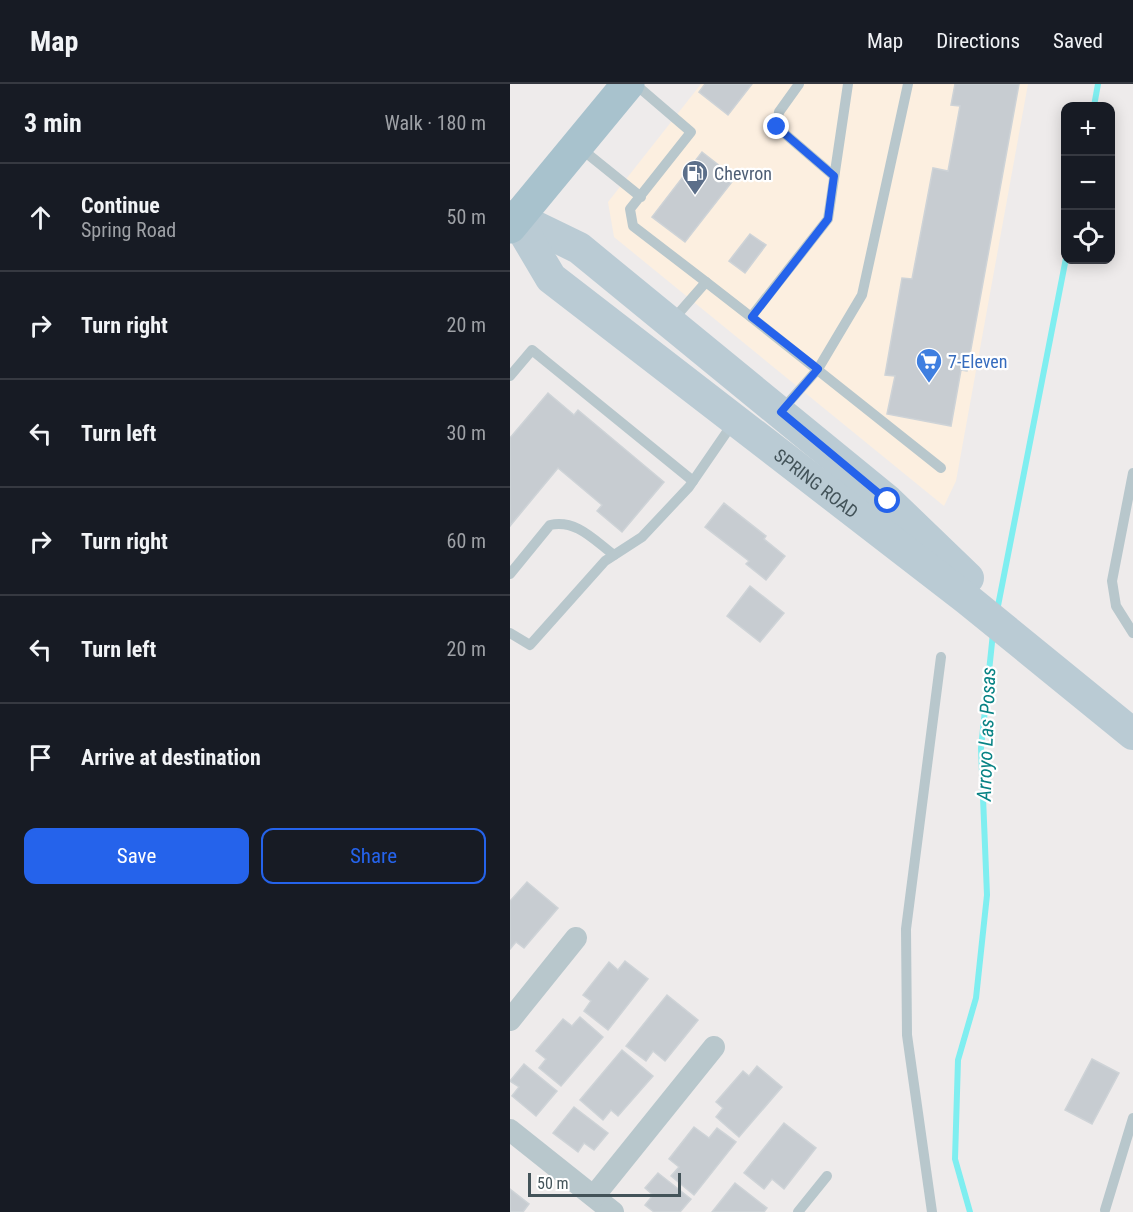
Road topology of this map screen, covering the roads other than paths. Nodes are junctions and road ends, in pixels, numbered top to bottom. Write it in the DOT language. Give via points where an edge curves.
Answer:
graph roads {
  1 [pos="628,84"];
  2 [pos="635,84"];
  3 [pos="800,84"];
  4 [pos="847,84"];
  5 [pos="908,84"];
  6 [pos="576,146"];
  7 [pos="834,176"];
  8 [pos="641,197"];
  9 [pos="512,220"];
  10 [pos="706,282"];
  11 [pos="752,317"];
  12 [pos="671,322"];
  13 [pos="818,369"];
  14 [pos="510,376"];
  15 [pos="781,412"];
  16 [pos="735,421"];
  17 [pos="941,468"];
  18 [pos="1133,473"];
  19 [pos="693,481"];
  20 [pos="614,555"];
  21 [pos="510,574"];
  22 [pos="967,588"];
  23 [pos="510,633"];
  24 [pos="1133,633"];
  25 [pos="941,657"];
  26 [pos="1075,676"];
  27 [pos="1133,713"];
  28 [pos="1133,734"];
  29 [pos="576,938"];
  30 [pos="510,1020"];
  31 [pos="714,1047"];
  32 [pos="1133,1118"];
  33 [pos="510,1130"];
  34 [pos="827,1176"];
  35 [pos="594,1196"];
  36 [pos="1105,1210"];
  37 [pos="613,1212"];
  38 [pos="798,1212"];
  39 [pos="932,1212"];
  1 -- 6 [label="main road"];
  2 -- 8 [label="lane" via="691,132"];
  3 -- 7 [label="lane" via="779,112 777,127"];
  4 -- 7 [label="lane"];
  5 -- 13 [label="lane" via="862,295"];
  6 -- 8 [label="lane"];
  6 -- 9 [label="main road"];
  7 -- 11 [label="lane" via="828,219"];
  8 -- 10 [label="lane" via="630,209 633,226"];
  9 -- 12 [label="main road, SPRING ROAD" via="579,248"];
  9 -- 16 [label="main road, SPRING ROAD" via="551,279"];
  10 -- 11 [label="lane"];
  10 -- 12 [label="lane"];
  11 -- 13 [label="lane"];
  12 -- 15 [label="main road, SPRING ROAD"];
  13 -- 15 [label="lane"];
  13 -- 17 [label="lane"];
  14 -- 19 [label="lane" via="532,350"];
  15 -- 22 [label="main road, SPRING ROAD" via="888,501"];
  16 -- 19 [label="lane"];
  16 -- 22 [label="main road, SPRING ROAD"];
  18 -- 24 [label="lane" via="1112,581 1116,606"];
  19 -- 20 [label="lane" via="642,537"];
  20 -- 21 [label="lane" via="577,527 560,522 550,525"];
  20 -- 23 [label="lane" via="530,645"];
  22 -- 26 [label="main road, SPRING ROAD"];
  25 -- 39 [label="lane" via="906,929 907,1035"];
  26 -- 27 [label="main road, SPRING ROAD"];
  26 -- 28 [label="main road, SPRING ROAD"];
  29 -- 30 [label="street"];
  31 -- 35 [label="street"];
  32 -- 36 [label="lane"];
  33 -- 35 [label="street"];
  34 -- 38 [label="lane"];
  35 -- 37 [label="street"];
}
